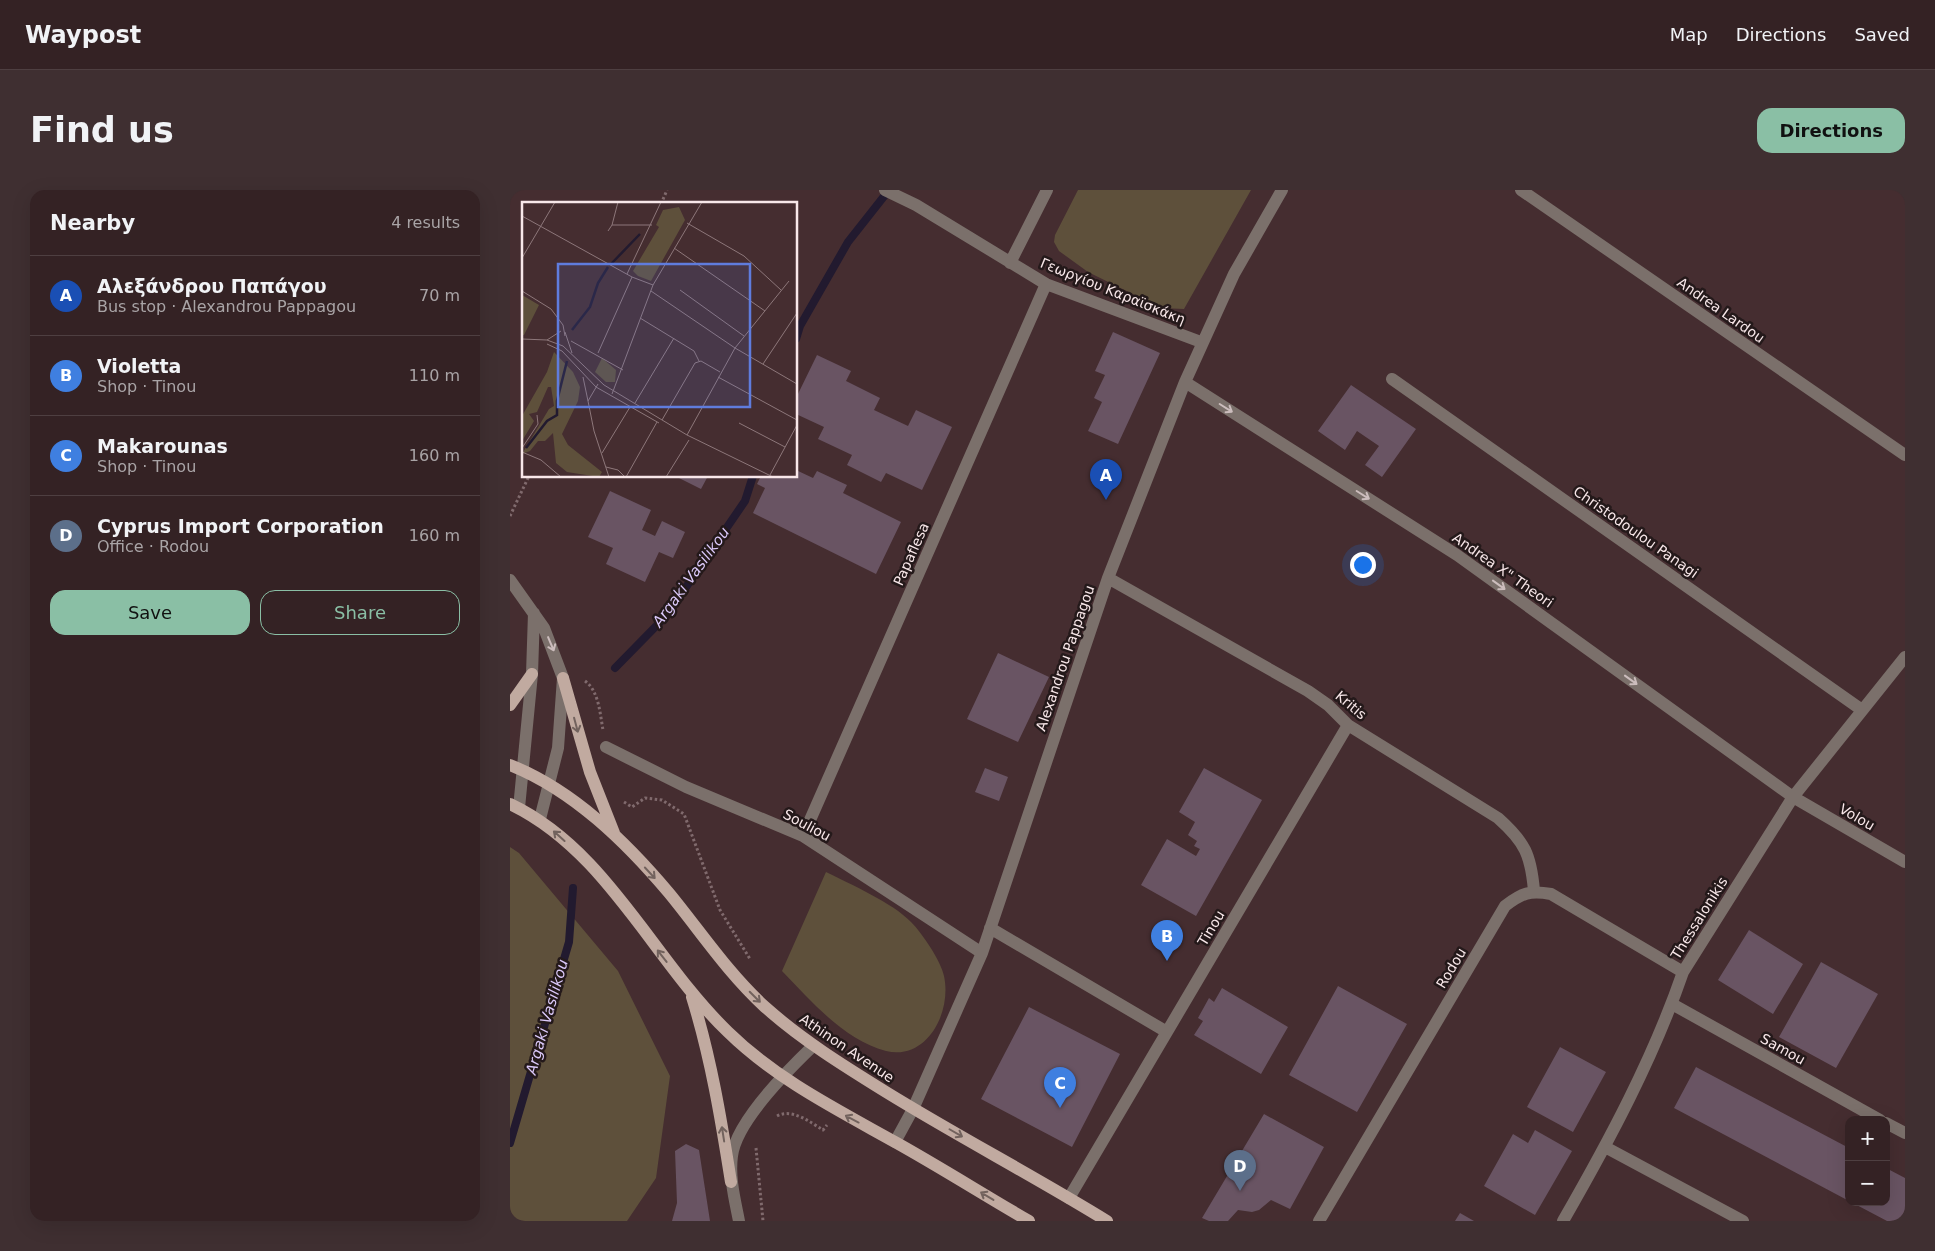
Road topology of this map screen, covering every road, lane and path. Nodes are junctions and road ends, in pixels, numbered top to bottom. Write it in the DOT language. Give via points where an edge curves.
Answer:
graph roads {
  1 [pos="667,190"];
  2 [pos="885,190"];
  3 [pos="1047,190"];
  4 [pos="1282,190"];
  5 [pos="1521,190"];
  6 [pos="662,202"];
  7 [pos="1010,263"];
  8 [pos="1046,284"];
  9 [pos="1201,342"];
  10 [pos="1392,379"];
  11 [pos="1185,382"];
  12 [pos="1905,455"];
  13 [pos="528,478"];
  14 [pos="510,516"];
  15 [pos="1108,578"];
  16 [pos="510,580"];
  17 [pos="534,613"];
  18 [pos="1905,657"];
  19 [pos="532,674"];
  20 [pos="564,678"];
  21 [pos="510,705"];
  22 [pos="1862,710"];
  23 [pos="1348,725"];
  24 [pos="606,747"];
  25 [pos="510,764"];
  26 [pos="523,770"];
  27 [pos="550,784"];
  28 [pos="1793,797"];
  29 [pos="514,806"];
  30 [pos="540,819"];
  31 [pos="803,836"];
  32 [pos="616,838"];
  33 [pos="1905,862"];
  34 [pos="1534,891"];
  35 [pos="990,928"];
  36 [pos="982,953"];
  37 [pos="1683,972"];
  38 [pos="692,994"];
  39 [pos="1672,1004"];
  40 [pos="1167,1032"];
  41 [pos="813,1046"];
  42 [pos="783,1078"];
  43 [pos="913,1109"];
  44 [pos="1873,1116"];
  45 [pos="1890,1125"];
  46 [pos="1905,1133"];
  47 [pos="895,1142"];
  48 [pos="1605,1147"];
  49 [pos="731,1182"];
  50 [pos="1069,1198"];
  51 [pos="738,1221"];
  52 [pos="1029,1221"];
  53 [pos="1107,1221"];
  54 [pos="1319,1221"];
  55 [pos="1563,1221"];
  56 [pos="1744,1221"];
  1 -- 6 [label="path"];
  2 -- 7 [label="street, Γεωργίου Καραϊσκάκη" via="916,205"];
  3 -- 7 [label="street"];
  4 -- 9 [label="street, Alexandrou Pappagou" via="1234,274"];
  5 -- 12 [label="street, Andrea Lardou"];
  7 -- 8 [label="street, Γεωργίου Καραϊσκάκη"];
  8 -- 9 [label="street, Γεωργίου Καραϊσκάκη"];
  8 -- 31 [label="street, Papaflesa"];
  9 -- 11 [label="street, Alexandrou Pappagou"];
  10 -- 22 [label="street, Christodoulou Panagi"];
  11 -- 15 [label="street, Alexandrou Pappagou"];
  11 -- 28 [label="street, Andrea X\" Theori, one-way" via="1458,555"];
  13 -- 14 [label="path"];
  15 -- 23 [label="street, Kritis" via="1308,691"];
  15 -- 35 [label="street, Alexandrou Pappagou"];
  16 -- 17 [label="street"];
  17 -- 19 [label="street"];
  17 -- 20 [label="street, one-way"];
  18 -- 22 [label="street, Thessalonikis"];
  19 -- 21 [label="main road"];
  19 -- 26 [label="street"];
  20 -- 27 [label="street" via="558,748"];
  20 -- 32 [label="main road, one-way" via="590,772"];
  22 -- 28 [label="street, Thessalonikis"];
  23 -- 34 [label="street, Kritis" via="1517,834 1526,848"];
  23 -- 40 [label="street, Tinou"];
  24 -- 31 [label="street, Souliou" via="686,787"];
  25 -- 26 [label="main road, Athinon Avenue"];
  26 -- 27 [label="main road, Athinon Avenue"];
  26 -- 29 [label="street"];
  27 -- 30 [label="street"];
  27 -- 32 [label="main road, Athinon Avenue"];
  28 -- 33 [label="street, Volou"];
  28 -- 37 [label="street, Thessalonikis"];
  29 -- 30 [label="main road"];
  38 -- 30 [label="main road, one-way" via="603,880"];
  31 -- 36 [label="street, Souliou"];
  32 -- 41 [label="main road, Athinon Avenue, one-way" via="669,893 734,976 764,1006"];
  34 -- 37 [label="street" via="1568,902"];
  34 -- 54 [label="street, Rodou" via="1518,896 1505,906"];
  35 -- 36 [label="street, Alexandrou Pappagou"];
  35 -- 40 [label="street"];
  36 -- 43 [label="street, Alexandrou Pappagou"];
  37 -- 39 [label="street, Thessalonikis"];
  38 -- 42 [label="main road" via="728,1033"];
  49 -- 38 [label="main road, one-way" via="715,1082"];
  39 -- 44 [label="street, Samou"];
  39 -- 48 [label="street, Thessalonikis"];
  40 -- 50 [label="street, Tinou"];
  41 -- 42 [label="street"];
  41 -- 43 [label="main road, Athinon Avenue"];
  47 -- 42 [label="main road, one-way"];
  42 -- 49 [label="street" via="742,1130 732,1155"];
  43 -- 47 [label="street, Alexandrou Pappagou"];
  43 -- 50 [label="main road, Athinon Avenue, one-way"];
  45 -- 46 [label="street"];
  52 -- 47 [label="main road, one-way"];
  48 -- 55 [label="street, Thessalonikis"];
  48 -- 56 [label="street"];
  49 -- 51 [label="street"];
  50 -- 53 [label="main road, Athinon Avenue"];
}
